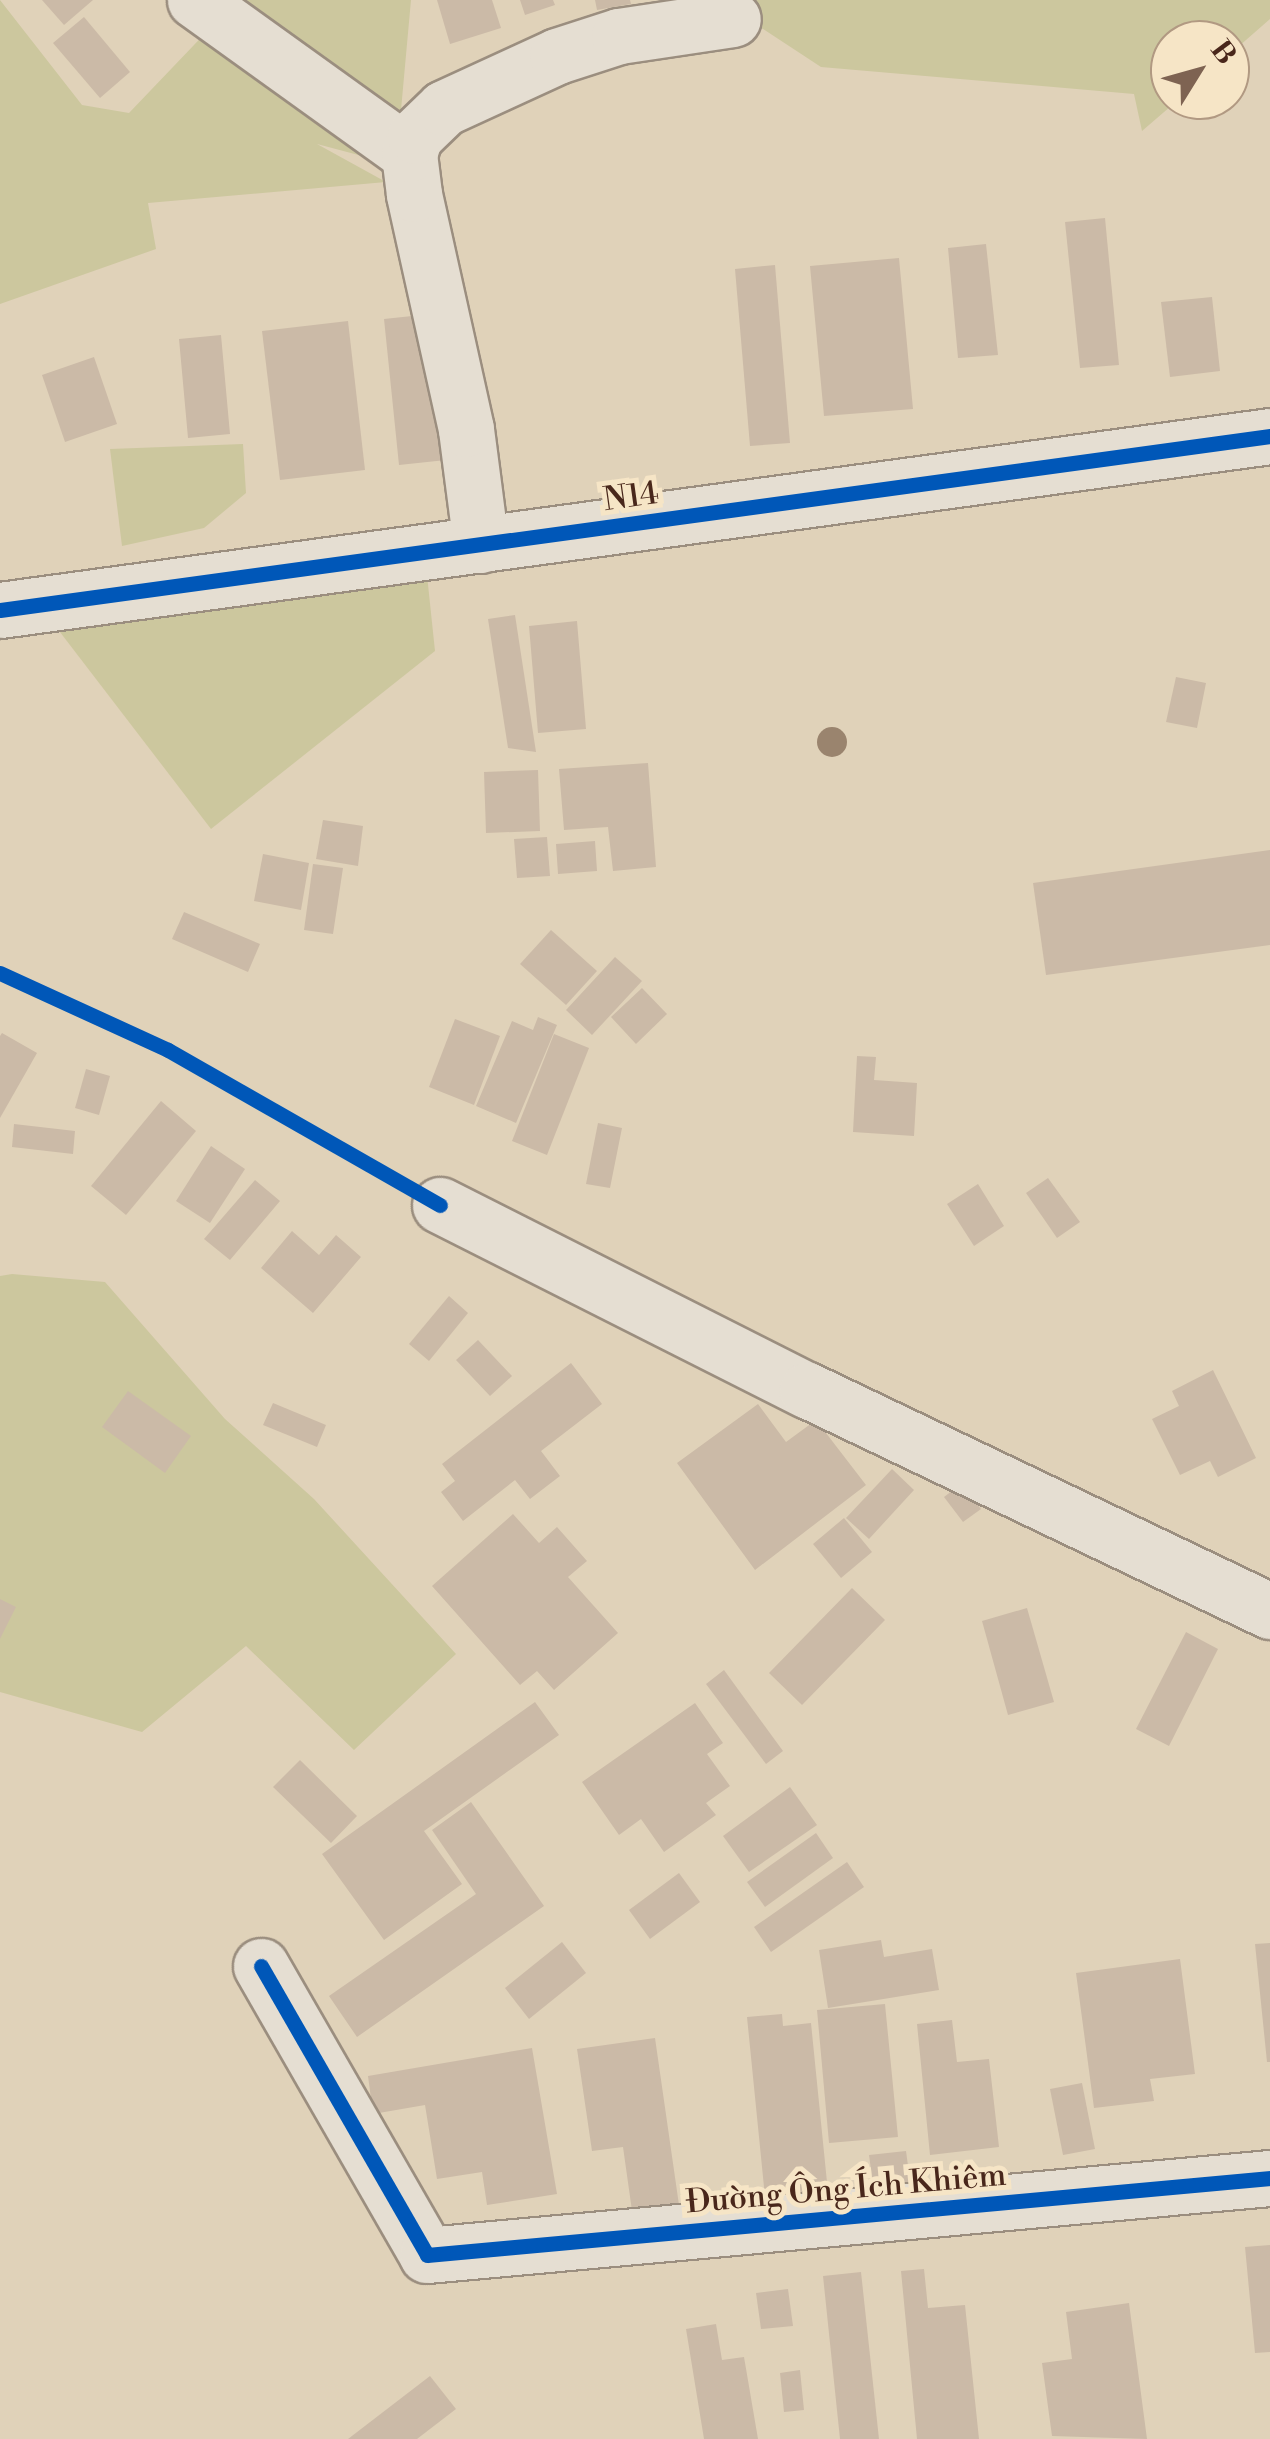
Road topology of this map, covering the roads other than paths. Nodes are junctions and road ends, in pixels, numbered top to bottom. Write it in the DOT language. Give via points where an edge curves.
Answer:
graph roads {
  1 [pos="196,0"];
  2 [pos="732,19"];
  3 [pos="409,154"];
  4 [pos="1270,436"];
  5 [pos="482,545"];
  6 [pos="0,610"];
  7 [pos="440,1205"];
  8 [pos="1270,1611"];
  9 [pos="261,1966"];
  10 [pos="1270,2178"];
  1 -- 3 [label="street"];
  2 -- 3 [label="street" via="619,36 557,56 444,108 426,122"];
  3 -- 5 [label="street" via="466,429"];
  4 -- 5 [label="street, N14"];
  5 -- 6 [label="street, N14"];
  7 -- 8 [label="street"];
  9 -- 10 [label="street, Đường Ông Ích Khiêm" via="427,2255"];
}
